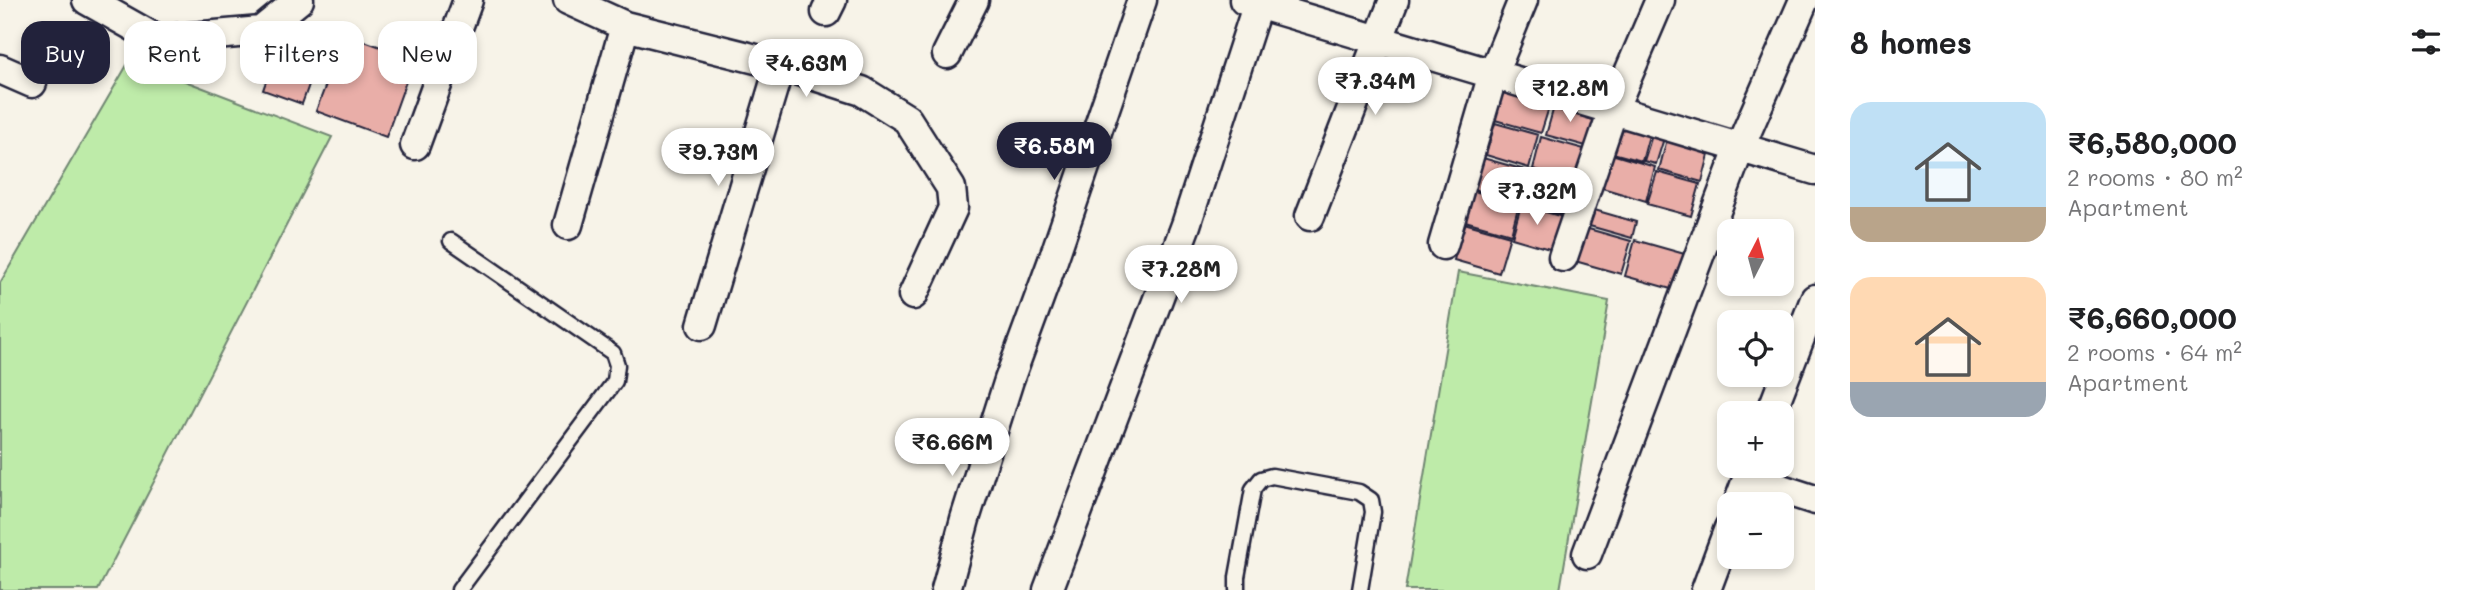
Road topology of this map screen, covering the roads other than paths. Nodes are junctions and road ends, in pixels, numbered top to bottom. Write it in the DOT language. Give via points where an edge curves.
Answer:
graph roads {
  1 [pos="87,0"];
  2 [pos="299,0"];
  3 [pos="468,0"];
  4 [pos="568,0"];
  5 [pos="974,0"];
  6 [pos="1142,0"];
  7 [pos="1394,0"];
  8 [pos="1523,0"];
  9 [pos="1660,0"];
  10 [pos="1804,0"];
  11 [pos="1254,1"];
  12 [pos="625,26"];
  13 [pos="1379,40"];
  14 [pos="947,54"];
  15 [pos="780,65"];
  16 [pos="0,69"];
  17 [pos="1493,74"];
  18 [pos="21,78"];
  19 [pos="1613,110"];
  20 [pos="415,145"];
  21 [pos="1740,147"];
  22 [pos="1815,170"];
  23 [pos="1310,216"];
  24 [pos="568,225"];
  25 [pos="451,241"];
  26 [pos="1443,245"];
  27 [pos="1563,257"];
  28 [pos="913,295"];
  29 [pos="1815,299"];
  30 [pos="702,326"];
  31 [pos="1776,401"];
  32 [pos="1746,482"];
  33 [pos="1815,500"];
  34 [pos="1587,554"];
  35 [pos="1717,560"];
  36 [pos="458,590"];
  37 [pos="946,590"];
  38 [pos="1048,590"];
  39 [pos="1237,590"];
  40 [pos="1360,590"];
  41 [pos="1706,590"];
  1 -- 2 [label="street" via="158,40 261,32"];
  3 -- 20 [label="street"];
  4 -- 12 [label="street"];
  5 -- 14 [label="street"];
  6 -- 37 [label="street" via="1009,380"];
  7 -- 13 [label="street"];
  8 -- 17 [label="street"];
  9 -- 19 [label="street"];
  10 -- 21 [label="street"];
  11 -- 13 [label="street"];
  11 -- 38 [label="street" via="1186,225"];
  12 -- 15 [label="street"];
  12 -- 24 [label="street"];
  13 -- 17 [label="street"];
  13 -- 23 [label="street"];
  15 -- 28 [label="street" via="862,91 907,119 951,188 953,208"];
  15 -- 30 [label="street"];
  16 -- 18 [label="street"];
  17 -- 19 [label="street"];
  17 -- 26 [label="street"];
  19 -- 21 [label="street"];
  19 -- 27 [label="street"];
  21 -- 22 [label="street"];
  21 -- 34 [label="street"];
  25 -- 36 [label="lane" via="613,353 617,365 615,381"];
  29 -- 31 [label="street"];
  32 -- 33 [label="street"];
  35 -- 41 [label="street"];
  39 -- 40 [label="lane" via="1253,489 1261,479 1272,476 1359,492 1371,500"];
}
